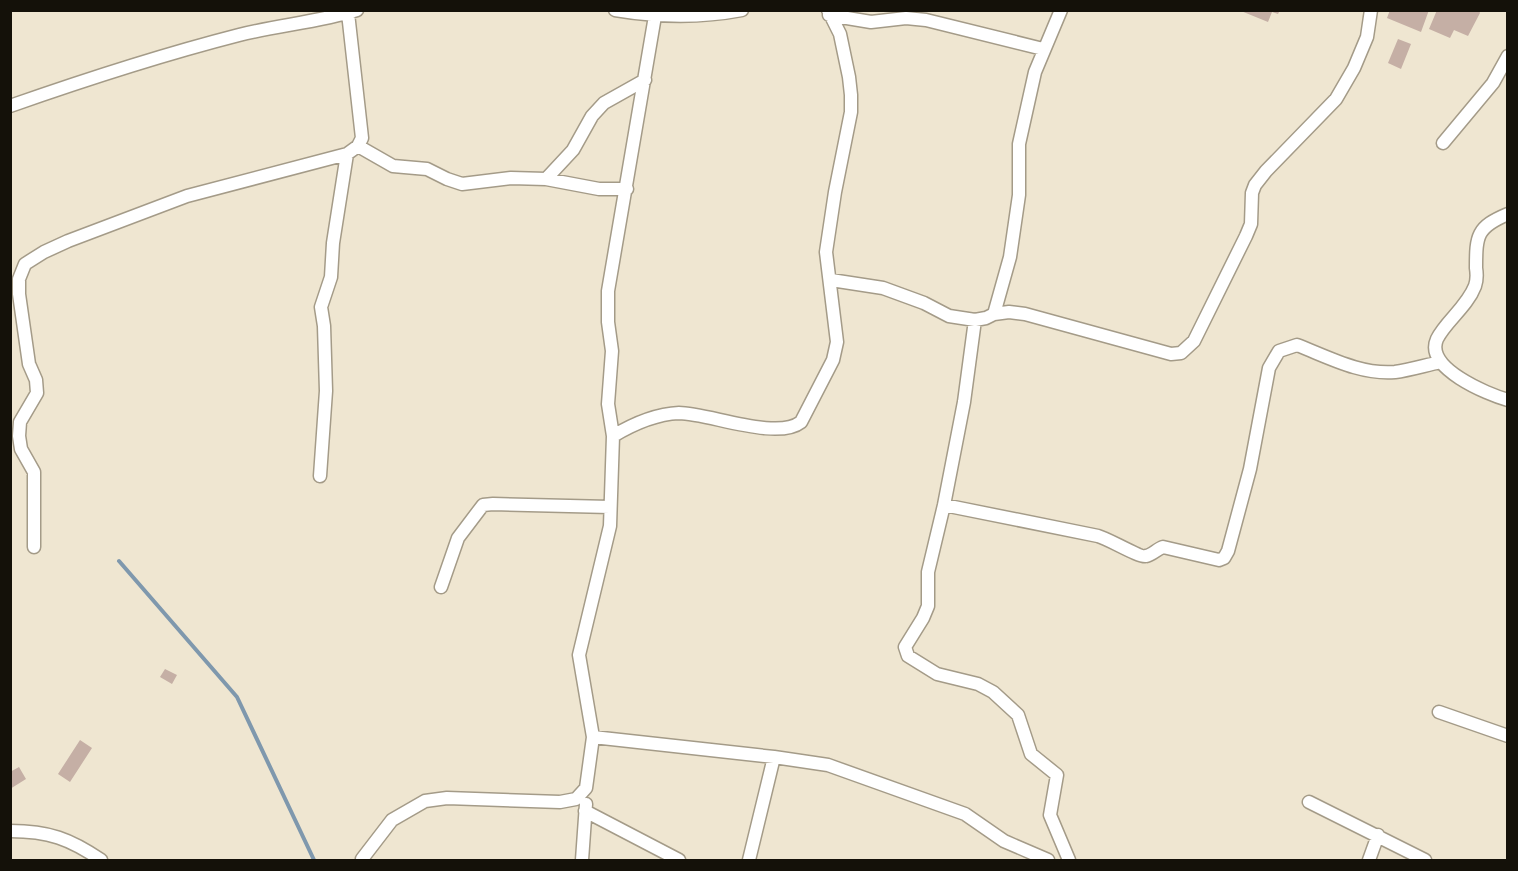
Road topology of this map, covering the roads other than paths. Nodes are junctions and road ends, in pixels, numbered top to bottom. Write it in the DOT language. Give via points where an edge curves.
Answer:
graph roads {
  1 [pos="615,10"];
  2 [pos="742,10"];
  3 [pos="1061,10"];
  4 [pos="1371,10"];
  5 [pos="352,12"];
  6 [pos="641,12"];
  7 [pos="829,13"];
  8 [pos="655,16"];
  9 [pos="1043,49"];
  10 [pos="1508,56"];
  11 [pos="645,80"];
  12 [pos="10,106"];
  13 [pos="1443,143"];
  14 [pos="358,146"];
  15 [pos="347,154"];
  16 [pos="546,179"];
  17 [pos="627,189"];
  18 [pos="1508,214"];
  19 [pos="831,280"];
  20 [pos="994,314"];
  21 [pos="975,320"];
  22 [pos="1441,362"];
  23 [pos="1508,400"];
  24 [pos="614,436"];
  25 [pos="320,476"];
  26 [pos="944,505"];
  27 [pos="610,507"];
  28 [pos="34,547"];
  29 [pos="441,587"];
  30 [pos="1439,712"];
  31 [pos="1508,736"];
  32 [pos="592,737"];
  33 [pos="774,757"];
  34 [pos="586,788"];
  35 [pos="1309,802"];
  36 [pos="585,811"];
  37 [pos="10,831"];
  38 [pos="1378,835"];
  39 [pos="362,859"];
  40 [pos="101,861"];
  41 [pos="582,861"];
  42 [pos="679,861"];
  43 [pos="749,861"];
  44 [pos="1047,861"];
  45 [pos="1069,861"];
  46 [pos="1369,861"];
  47 [pos="1425,861"];
  1 -- 6 [label="street"];
  2 -- 8 [label="street"];
  3 -- 9 [label="street"];
  4 -- 20 [label="street" via="1367,37 1336,99 1256,185 1246,236 1194,340 1181,353 1171,354 1025,314"];
  5 -- 12 [label="street" via="183,50"];
  5 -- 14 [label="street" via="362,138"];
  6 -- 8 [label="street"];
  7 -- 9 [label="street" via="871,22 926,20"];
  7 -- 19 [label="street" via="840,34 851,95 826,252"];
  8 -- 11 [label="street"];
  9 -- 20 [label="street" via="1019,144 1019,195 1010,257"];
  10 -- 13 [label="street" via="1493,83"];
  11 -- 16 [label="street" via="604,104 592,116 573,150"];
  11 -- 17 [label="street"];
  14 -- 15 [label="street"];
  14 -- 16 [label="street" via="393,166 427,169 462,184 511,178"];
  15 -- 25 [label="street" via="331,277 321,307 326,391"];
  15 -- 28 [label="street" via="187,196 68,241 25,264 19,294 37,393 20,422 19,436 21,449 34,472"];
  16 -- 17 [label="street" via="599,189"];
  17 -- 24 [label="street" via="608,291 612,351 608,404"];
  18 -- 22 [label="street" via="1481,230 1476,251 1477,282 1437,339"];
  19 -- 21 [label="street" via="883,288 949,316"];
  19 -- 24 [label="street" via="837,342 833,360 801,422 786,428 676,413 639,422"];
  20 -- 21 [label="street"];
  21 -- 26 [label="street"];
  22 -- 23 [label="street" via="1451,373"];
  22 -- 26 [label="street" via="1395,372 1375,371 1297,345 1279,351 1269,368 1250,469 1228,551 1219,560 1163,547 1148,556 1139,556 1098,536"];
  24 -- 27 [label="street"];
  26 -- 45 [label="street" via="928,572 927,612 905,652 937,674 986,687 1018,715 1031,754 1057,775 1050,815"];
  27 -- 29 [label="street" via="483,505 458,538"];
  27 -- 32 [label="street" via="610,526 579,655"];
  30 -- 31 [label="street"];
  32 -- 33 [label="street"];
  32 -- 34 [label="street"];
  33 -- 43 [label="street"];
  33 -- 44 [label="street" via="828,765 965,814 1004,841"];
  34 -- 36 [label="street"];
  34 -- 39 [label="street" via="576,799 560,802 447,798 425,801 392,820"];
  35 -- 38 [label="street"];
  36 -- 41 [label="street"];
  36 -- 42 [label="street"];
  37 -- 40 [label="street" via="37,831 76,843"];
  38 -- 46 [label="street"];
  38 -- 47 [label="street"];
}
